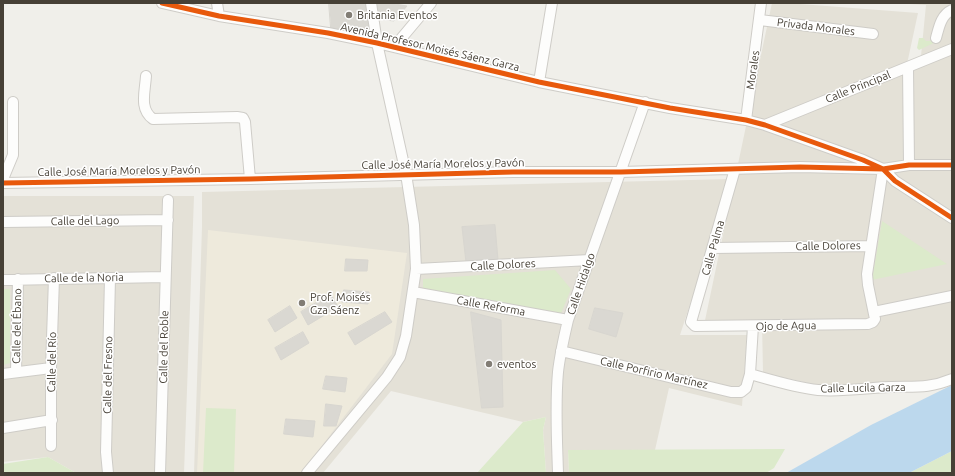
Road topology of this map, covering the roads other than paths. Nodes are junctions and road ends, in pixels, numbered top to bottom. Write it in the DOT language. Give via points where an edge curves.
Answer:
graph roads {
  1 [pos="162,3"];
  2 [pos="217,3"];
  3 [pos="371,3"];
  4 [pos="431,3"];
  5 [pos="552,3"];
  6 [pos="761,3"];
  7 [pos="952,10"];
  8 [pos="219,16"];
  9 [pos="760,20"];
  10 [pos="873,34"];
  11 [pos="936,38"];
  12 [pos="377,43"];
  13 [pos="394,46"];
  14 [pos="952,49"];
  15 [pos="908,67"];
  16 [pos="146,76"];
  17 [pos="539,82"];
  18 [pos="13,102"];
  19 [pos="645,102"];
  20 [pos="746,120"];
  21 [pos="765,125"];
  22 [pos="909,165"];
  23 [pos="952,165"];
  24 [pos="735,169"];
  25 [pos="883,169"];
  26 [pos="621,172"];
  27 [pos="406,174"];
  28 [pos="3,179"];
  29 [pos="250,179"];
  30 [pos="3,183"];
  31 [pos="168,200"];
  32 [pos="952,218"];
  33 [pos="168,220"];
  34 [pos="3,222"];
  35 [pos="871,246"];
  36 [pos="713,248"];
  37 [pos="590,260"];
  38 [pos="416,269"];
  39 [pos="165,277"];
  40 [pos="54,278"];
  41 [pos="110,278"];
  42 [pos="18,279"];
  43 [pos="3,280"];
  44 [pos="413,292"];
  45 [pos="952,296"];
  46 [pos="875,315"];
  47 [pos="568,320"];
  48 [pos="695,326"];
  49 [pos="753,326"];
  50 [pos="561,351"];
  51 [pos="51,368"];
  52 [pos="16,372"];
  53 [pos="3,374"];
  54 [pos="750,374"];
  55 [pos="952,379"];
  56 [pos="52,420"];
  57 [pos="3,428"];
  58 [pos="51,446"];
  59 [pos="108,473"];
  60 [pos="160,473"];
  61 [pos="306,473"];
  62 [pos="558,473"];
  1 -- 8 [label="street, Avenida Profesor Moisés Sáenz Garza"];
  2 -- 8 [label="street"];
  3 -- 12 [label="street"];
  4 -- 13 [label="street"];
  5 -- 17 [label="street"];
  6 -- 9 [label="street, Morales"];
  7 -- 11 [label="street" via="942,18"];
  8 -- 12 [label="street, Avenida Profesor Moisés Sáenz Garza"];
  9 -- 10 [label="street, Privada Morales"];
  9 -- 20 [label="street, Morales"];
  12 -- 13 [label="street, Avenida Profesor Moisés Sáenz Garza"];
  12 -- 27 [label="street"];
  13 -- 17 [label="street, Avenida Profesor Moisés Sáenz Garza"];
  14 -- 15 [label="street, Calle Principal"];
  15 -- 21 [label="street, Calle Principal"];
  15 -- 22 [label="street"];
  16 -- 29 [label="street" via="144,107 147,115 154,119 243,118"];
  17 -- 19 [label="street, Avenida Profesor Moisés Sáenz Garza"];
  18 -- 28 [label="street" via="13,155"];
  19 -- 20 [label="street, Avenida Profesor Moisés Sáenz Garza"];
  19 -- 26 [label="street, Calle Hidalgo"];
  20 -- 21 [label="street, Avenida Profesor Moisés Sáenz Garza"];
  21 -- 25 [label="street, Avenida Profesor Moisés Sáenz Garza"];
  22 -- 23 [label="street, Calle José María Morelos y Pavón"];
  22 -- 25 [label="street, Calle José María Morelos y Pavón"];
  24 -- 25 [label="street, Calle José María Morelos y Pavón"];
  24 -- 26 [label="street, Calle José María Morelos y Pavón"];
  24 -- 36 [label="street, Calle Palma"];
  25 -- 32 [label="street" via="895,181"];
  25 -- 35 [label="street"];
  26 -- 27 [label="street, Calle José María Morelos y Pavón"];
  26 -- 37 [label="street, Calle Hidalgo"];
  27 -- 29 [label="street, Calle José María Morelos y Pavón"];
  27 -- 38 [label="street" via="414,225"];
  29 -- 30 [label="street, Calle José María Morelos y Pavón"];
  31 -- 33 [label="street, Calle del Roble"];
  33 -- 34 [label="street, Calle del Lago"];
  33 -- 39 [label="street, Calle del Roble"];
  35 -- 36 [label="street, Calle Dolores"];
  35 -- 46 [label="street" via="867,274"];
  36 -- 48 [label="street, Calle Palma" via="691,322"];
  37 -- 38 [label="street, Calle Dolores"];
  37 -- 47 [label="street, Calle Hidalgo"];
  38 -- 44 [label="street"];
  39 -- 41 [label="street, Calle de la Noria"];
  39 -- 60 [label="street, Calle del Roble"];
  40 -- 41 [label="street, Calle de la Noria"];
  40 -- 42 [label="street, Calle de la Noria"];
  40 -- 51 [label="street, Calle del Río"];
  41 -- 59 [label="street, Calle del Fresno" via="106,452"];
  42 -- 43 [label="street, Calle de la Noria"];
  42 -- 52 [label="street, Calle del Ébano"];
  44 -- 47 [label="street, Calle Reforma"];
  44 -- 61 [label="street" via="404,346 393,370"];
  45 -- 46 [label="street, Ojo de Agua"];
  46 -- 49 [label="street, Ojo de Agua" via="873,322 868,324"];
  47 -- 50 [label="street, Calle Hidalgo"];
  48 -- 49 [label="street, Ojo de Agua"];
  49 -- 54 [label="street"];
  50 -- 54 [label="street, Calle Porfirio Martínez" via="731,392 741,392 746,388"];
  50 -- 62 [label="street, Calle Hidalgo" via="556,420"];
  51 -- 52 [label="street"];
  51 -- 56 [label="street, Calle del Río"];
  52 -- 53 [label="street"];
  54 -- 55 [label="street, Calle Lucila Garza" via="817,390 925,387"];
  56 -- 57 [label="street"];
  56 -- 58 [label="street, Calle del Río"];
}
